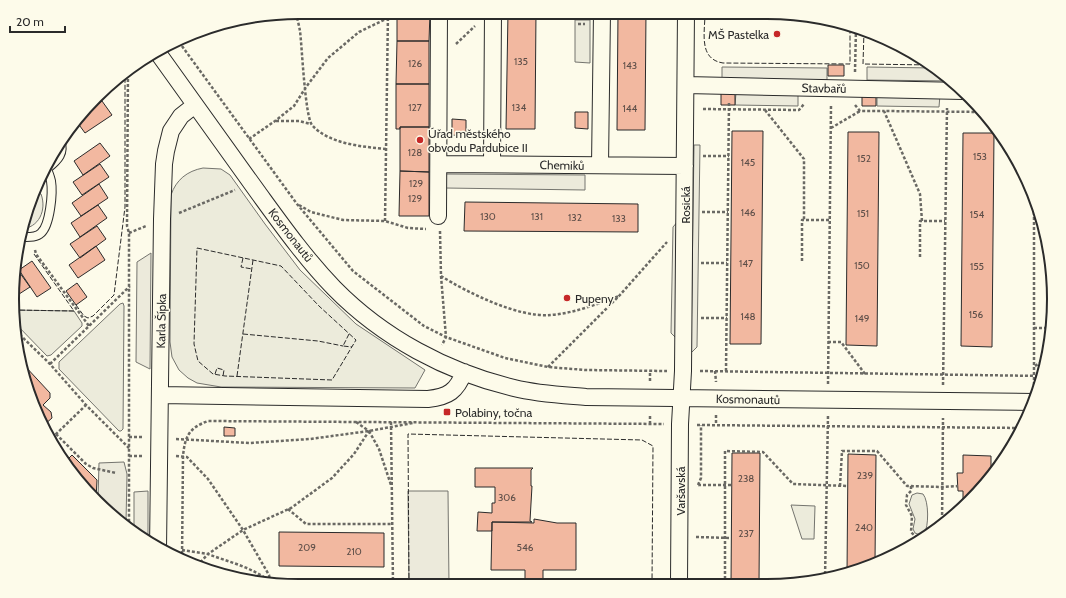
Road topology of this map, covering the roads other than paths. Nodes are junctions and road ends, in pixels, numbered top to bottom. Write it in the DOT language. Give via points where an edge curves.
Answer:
graph roads {
  1 [pos="439,19"];
  2 [pos="494,19"];
  3 [pos="602,19"];
  4 [pos="686,19"];
  5 [pos="160,56"];
  6 [pos="686,85"];
  7 [pos="954,90"];
  8 [pos="195,105"];
  9 [pos="62,150"];
  10 [pos="55,163"];
  11 [pos="439,164"];
  12 [pos="492,164"];
  13 [pos="600,165"];
  14 [pos="685,166"];
  15 [pos="49,174"];
  16 [pos="436,222"];
  17 [pos="26,237"];
  18 [pos="464,372"];
  19 [pos="160,395"];
  20 [pos="1030,395"];
  21 [pos="682,398"];
  22 [pos="158,540"];
  23 [pos="679,579"];
  1 -- 11 [label="street"];
  2 -- 12 [label="street"];
  3 -- 13 [label="street"];
  4 -- 6 [label="street, Rosická"];
  5 -- 8 [label="street, Kosmonautů"];
  6 -- 7 [label="street, Stavbařů"];
  6 -- 14 [label="street, Rosická"];
  8 -- 18 [label="street, Kosmonautů" via="288,233 335,288 377,324 415,350"];
  8 -- 19 [label="street, Karla Šípka" via="175,123 168,140 164,164"];
  9 -- 10 [label="lane"];
  11 -- 12 [label="street, Chemiků"];
  11 -- 16 [label="street"];
  12 -- 13 [label="street, Chemiků"];
  13 -- 14 [label="street, Chemiků"];
  14 -- 21 [label="street, Rosická"];
  15 -- 17 [label="lane" via="52,190 47,222 41,233"];
  18 -- 19 [label="street" via="456,388 450,393 428,399"];
  18 -- 21 [label="street, Kosmonautů" via="515,388 550,394"];
  19 -- 22 [label="street, Karla Šípka"];
  20 -- 21 [label="street, Kosmonautů" via="943,401"];
  21 -- 23 [label="street, Varšavská"];
}
